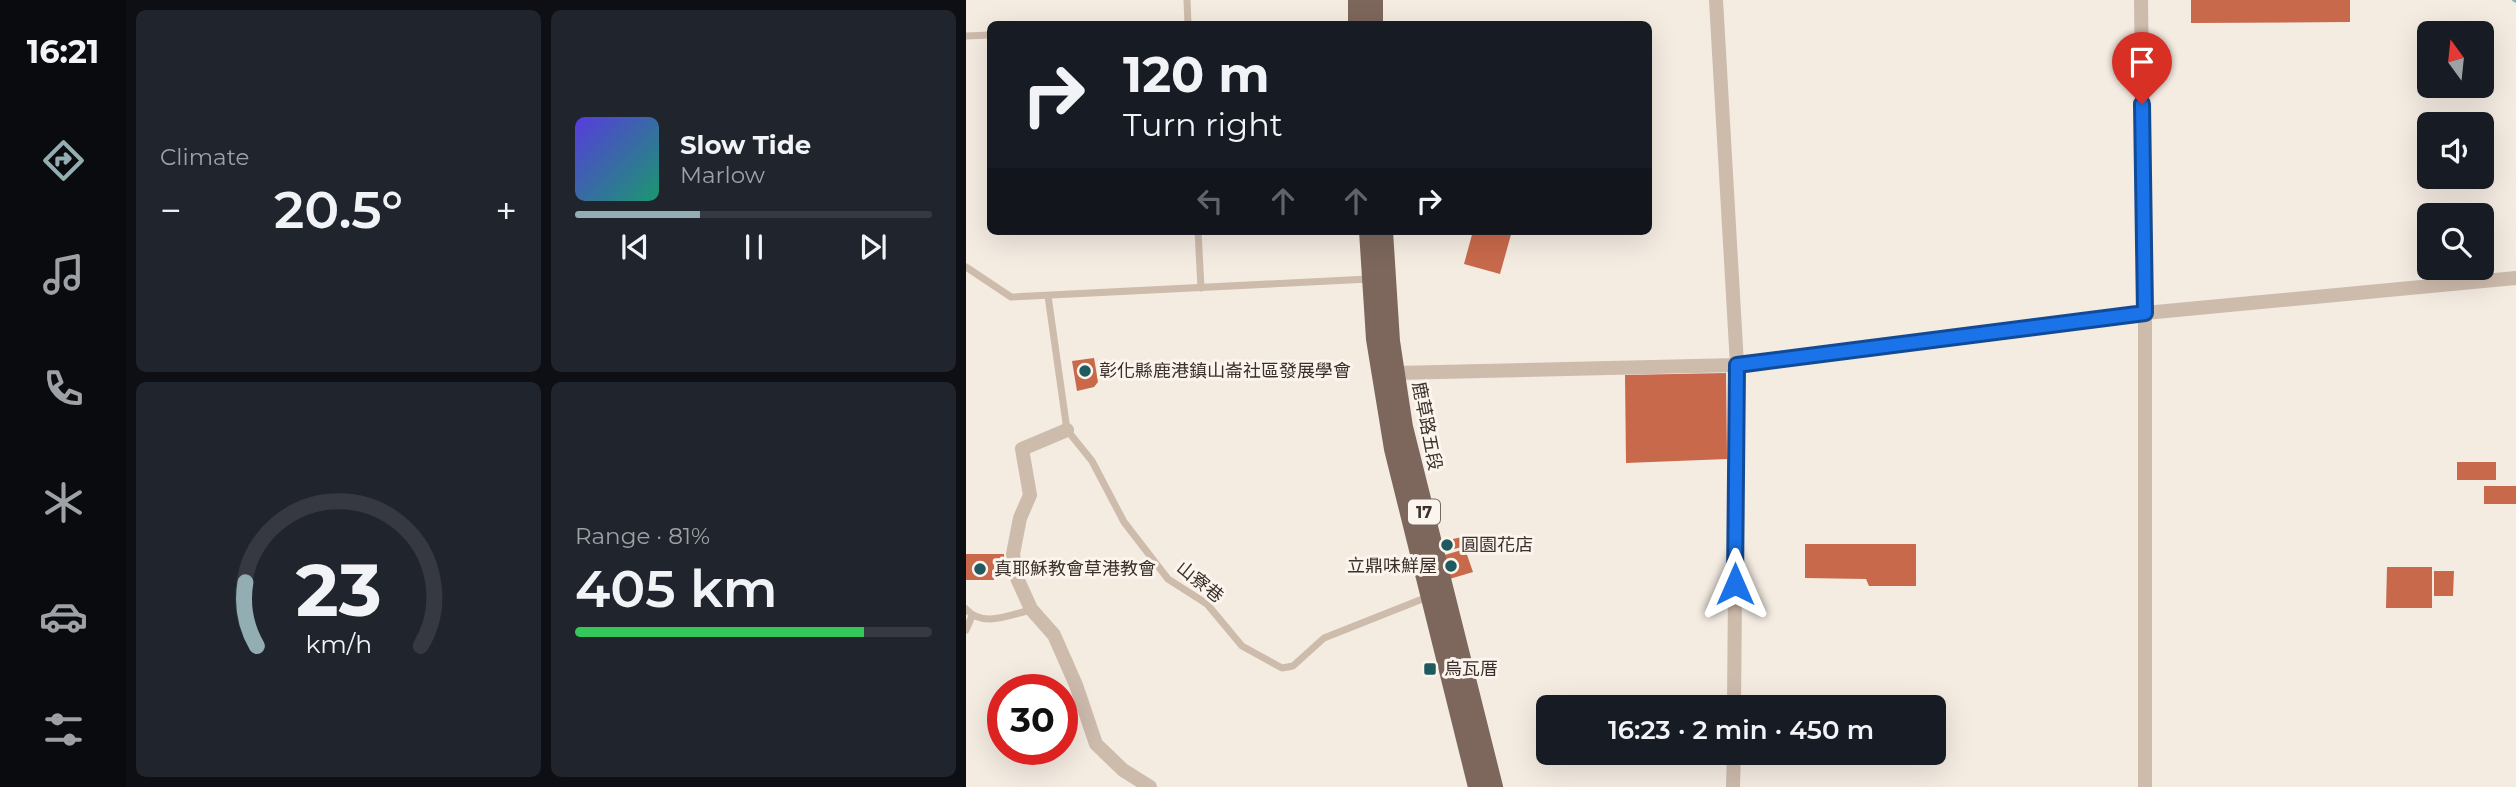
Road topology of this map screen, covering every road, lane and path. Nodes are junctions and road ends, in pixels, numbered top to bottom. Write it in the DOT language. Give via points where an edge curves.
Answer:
graph roads {
  1 [pos="1187,0"];
  2 [pos="1357,0"];
  3 [pos="1374,0"];
  4 [pos="1716,0"];
  5 [pos="2141,0"];
  6 [pos="1188,21"];
  7 [pos="1357,21"];
  8 [pos="1374,21"];
  9 [pos="987,35"];
  10 [pos="966,36"];
  11 [pos="1198,235"];
  12 [pos="1369,235"];
  13 [pos="1384,235"];
  14 [pos="966,267"];
  15 [pos="2516,278"];
  16 [pos="1379,279"];
  17 [pos="1201,288"];
  18 [pos="1048,296"];
  19 [pos="2145,313"];
  20 [pos="1737,365"];
  21 [pos="1395,373"];
  22 [pos="1067,430"];
  23 [pos="1437,594"];
  24 [pos="966,609"];
  25 [pos="1031,609"];
  26 [pos="972,616"];
  27 [pos="966,630"];
  28 [pos="1734,695"];
  29 [pos="1734,765"];
  30 [pos="1150,787"];
  31 [pos="1477,787"];
  32 [pos="1494,787"];
  33 [pos="1733,787"];
  34 [pos="2145,787"];
  1 -- 6 [label="lane"];
  2 -- 7 [label="main road"];
  3 -- 8 [label="main road"];
  4 -- 20 [label="street"];
  5 -- 19 [label="street"];
  9 -- 10 [label="lane"];
  11 -- 17 [label="lane"];
  12 -- 16 [label="main road, 鹿草路五段 / 17"];
  13 -- 16 [label="main road, 鹿草路五段 / 17"];
  14 -- 18 [label="lane" via="1011,297"];
  15 -- 19 [label="street"];
  16 -- 17 [label="lane"];
  16 -- 21 [label="main road, 鹿草路五段 / 17"];
  16 -- 23 [label="main road, 鹿草路五段 / 17" via="1385,410"];
  17 -- 18 [label="lane"];
  18 -- 22 [label="lane"];
  19 -- 20 [label="street"];
  19 -- 34 [label="street"];
  20 -- 21 [label="street"];
  20 -- 28 [label="street"];
  21 -- 23 [label="main road, 鹿草路五段 / 17"];
  22 -- 23 [label="lane, 山寮巷" via="1092,461 1124,522 1168,579 1208,604 1242,646 1282,668 1293,666 1324,638"];
  22 -- 25 [label="street" via="1022,449 1030,495 1013,554 1017,578"];
  23 -- 31 [label="main road, 鹿草路五段 / 17"];
  23 -- 32 [label="main road, 鹿草路五段 / 17"];
  24 -- 26 [label="lane"];
  25 -- 26 [label="lane" via="987,621"];
  25 -- 30 [label="street" via="1054,635 1096,744"];
  26 -- 27 [label="lane"];
  29 -- 33 [label="street"];
}
